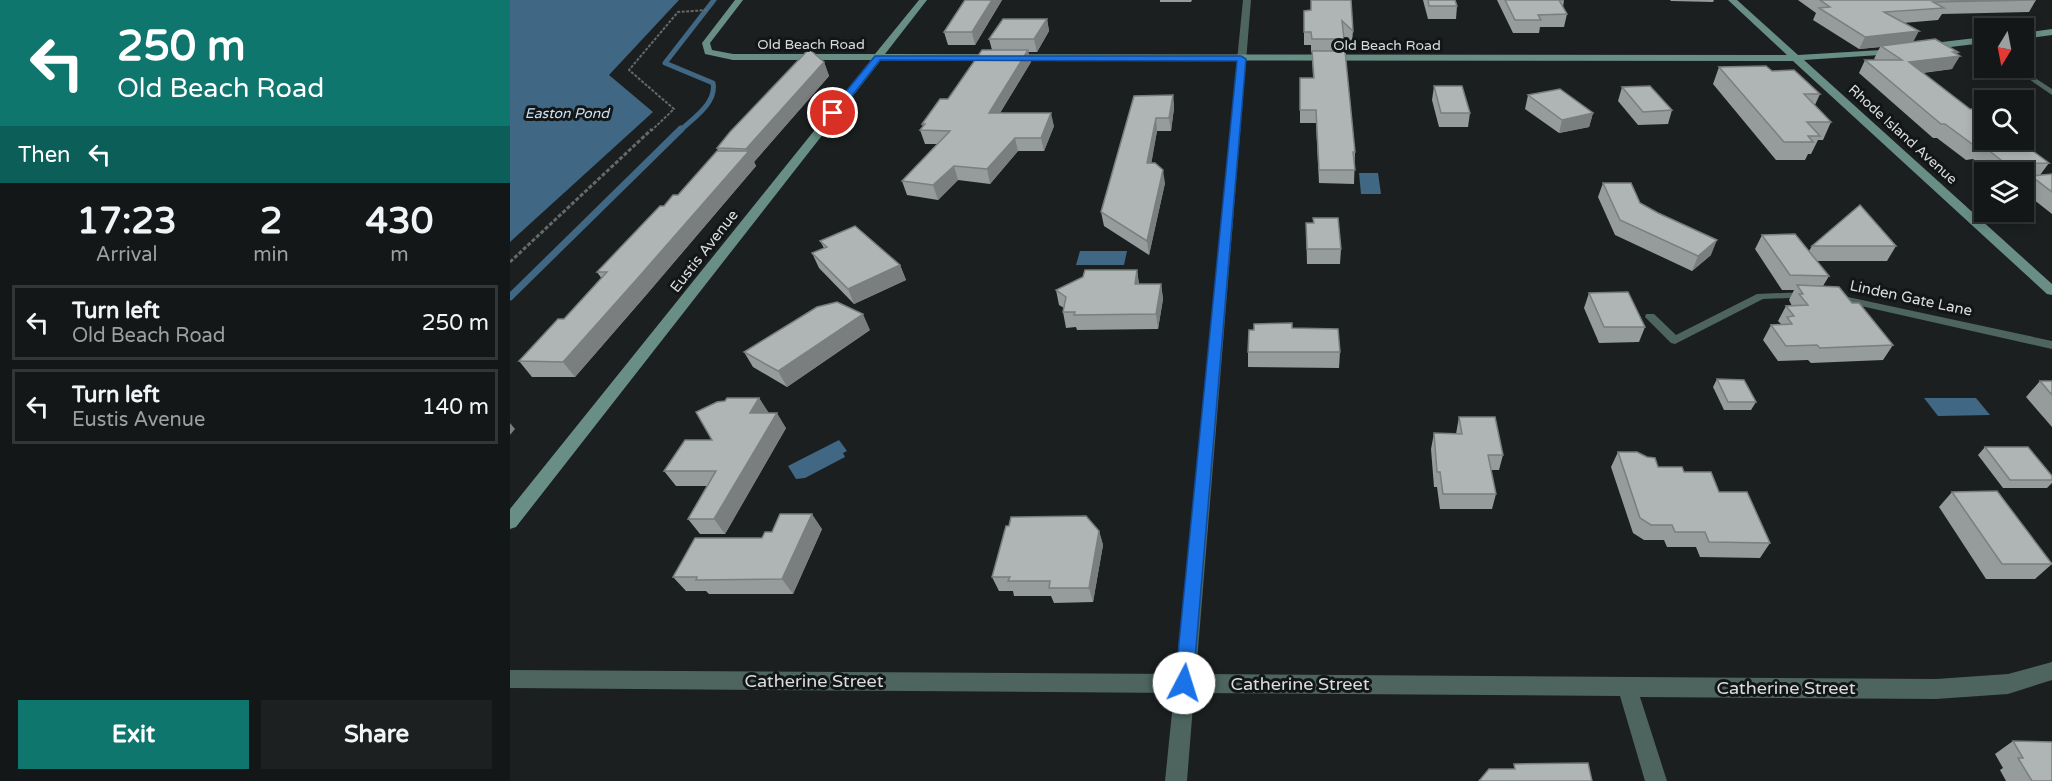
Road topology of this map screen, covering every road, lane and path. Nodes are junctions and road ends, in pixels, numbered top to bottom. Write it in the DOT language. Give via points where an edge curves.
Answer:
graph roads {
  1 [pos="739,0"];
  2 [pos="923,0"];
  3 [pos="1247,0"];
  4 [pos="1732,0"];
  5 [pos="678,12"];
  6 [pos="2052,32"];
  7 [pos="2034,35"];
  8 [pos="1974,42"];
  9 [pos="1916,48"];
  10 [pos="1905,50"];
  11 [pos="878,58"];
  12 [pos="1797,58"];
  13 [pos="1241,59"];
  14 [pos="2030,78"];
  15 [pos="2052,93"];
  16 [pos="510,262"];
  17 [pos="2052,291"];
  18 [pos="1650,318"];
  19 [pos="2052,345"];
  20 [pos="510,522"];
  21 [pos="2052,671"];
  22 [pos="510,679"];
  23 [pos="1184,683"];
  24 [pos="1628,687"];
  25 [pos="1176,781"];
  26 [pos="1656,781"];
  1 -- 11 [label="street, Old Beach Road" via="706,42 708,52 733,57"];
  2 -- 11 [label="street, Eustis Avenue"];
  3 -- 13 [label="street"];
  4 -- 12 [label="street, Rhode Island Avenue"];
  5 -- 16 [label="path" via="629,70 674,109"];
  6 -- 7 [label="street"];
  8 -- 9 [label="street"];
  10 -- 12 [label="street, Old Beach Road"];
  11 -- 13 [label="street, Old Beach Road"];
  11 -- 20 [label="street, Eustis Avenue"];
  12 -- 13 [label="street, Old Beach Road"];
  12 -- 17 [label="street, Rhode Island Avenue"];
  13 -- 23 [label="street"];
  14 -- 15 [label="lane"];
  18 -- 19 [label="lane, Linden Gate Lane" via="1675,340 1761,296 1819,296"];
  21 -- 24 [label="street, Catherine Street" via="2008,684 1936,689"];
  22 -- 23 [label="street, Catherine Street"];
  23 -- 24 [label="street, Catherine Street"];
  23 -- 25 [label="street"];
  24 -- 26 [label="street"];
}
